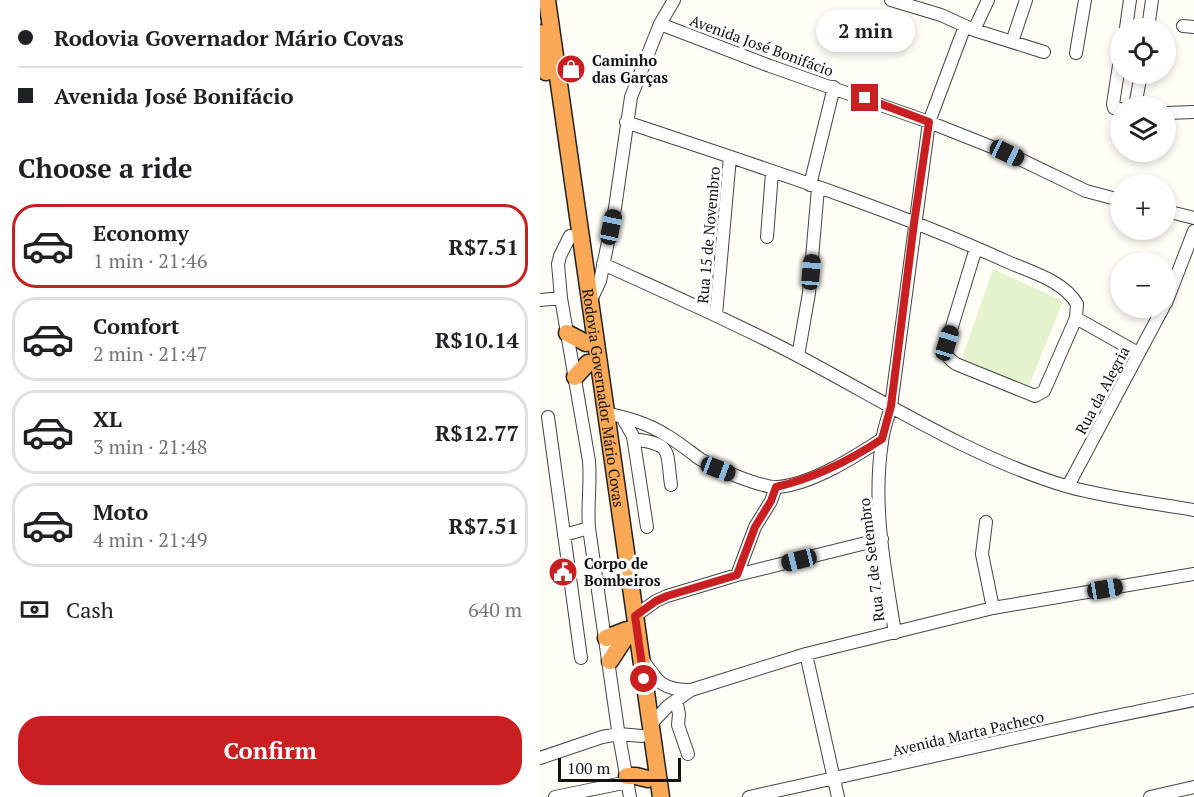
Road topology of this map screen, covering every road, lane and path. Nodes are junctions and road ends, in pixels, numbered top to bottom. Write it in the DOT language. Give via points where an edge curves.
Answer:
graph roads {
  1 [pos="547,0"];
  2 [pos="674,0"];
  3 [pos="891,0"];
  4 [pos="988,0"];
  5 [pos="1026,0"];
  6 [pos="1085,0"];
  7 [pos="1130,0"];
  8 [pos="1152,0"];
  9 [pos="1127,18"];
  10 [pos="1149,18"];
  11 [pos="660,24"];
  12 [pos="969,28"];
  13 [pos="540,33"];
  14 [pos="1012,42"];
  15 [pos="1044,52"];
  16 [pos="1076,53"];
  17 [pos="834,87"];
  18 [pos="1194,112"];
  19 [pos="1176,113"];
  20 [pos="626,122"];
  21 [pos="929,122"];
  22 [pos="730,157"];
  23 [pos="772,172"];
  24 [pos="814,187"];
  25 [pos="1110,197"];
  26 [pos="1176,214"];
  27 [pos="1194,218"];
  28 [pos="914,223"];
  29 [pos="1194,231"];
  30 [pos="570,236"];
  31 [pos="767,237"];
  32 [pos="976,248"];
  33 [pos="603,264"];
  34 [pos="1176,277"];
  35 [pos="561,298"];
  36 [pos="540,300"];
  37 [pos="590,302"];
  38 [pos="716,315"];
  39 [pos="1076,318"];
  40 [pos="1157,318"];
  41 [pos="567,333"];
  42 [pos="586,343"];
  43 [pos="1138,353"];
  44 [pos="798,356"];
  45 [pos="588,363"];
  46 [pos="575,377"];
  47 [pos="891,406"];
  48 [pos="614,415"];
  49 [pos="548,417"];
  50 [pos="634,439"];
  51 [pos="882,439"];
  52 [pos="671,485"];
  53 [pos="1068,486"];
  54 [pos="776,487"];
  55 [pos="1194,510"];
  56 [pos="986,522"];
  57 [pos="647,527"];
  58 [pos="589,528"];
  59 [pos="564,535"];
  60 [pos="882,539"];
  61 [pos="1194,574"];
  62 [pos="737,575"];
  63 [pos="993,608"];
  64 [pos="630,627"];
  65 [pos="895,633"];
  66 [pos="606,638"];
  67 [pos="806,654"];
  68 [pos="640,657"];
  69 [pos="581,658"];
  70 [pos="610,661"];
  71 [pos="691,690"];
  72 [pos="676,700"];
  73 [pos="1194,700"];
  74 [pos="646,730"];
  75 [pos="619,734"];
  76 [pos="687,754"];
  77 [pos="540,758"];
  78 [pos="627,779"];
  79 [pos="648,779"];
  80 [pos="834,779"];
  81 [pos="1194,787"];
  82 [pos="604,792"];
  83 [pos="555,797"];
  84 [pos="630,797"];
  85 [pos="651,797"];
  86 [pos="661,797"];
  87 [pos="749,797"];
  88 [pos="838,797"];
  89 [pos="1150,797"];
  1 -- 37 [label="highway, Rodovia Governador Mário Covas"];
  2 -- 11 [label="street"];
  3 -- 12 [label="street"];
  4 -- 12 [label="street, Rua 7 de Setembro"];
  5 -- 14 [label="street"];
  6 -- 16 [label="street"];
  7 -- 9 [label="street"];
  8 -- 10 [label="street"];
  11 -- 17 [label="street, Avenida José Bonifácio"];
  11 -- 20 [label="street" via="631,97"];
  12 -- 14 [label="street"];
  12 -- 21 [label="street, Rua 7 de Setembro"];
  13 -- 30 [label="highway, Rodovia Governador Mário Covas"];
  14 -- 15 [label="street"];
  17 -- 21 [label="street, Avenida José Bonifácio"];
  17 -- 24 [label="street"];
  18 -- 19 [label="street"];
  20 -- 22 [label="street"];
  20 -- 33 [label="street"];
  21 -- 25 [label="street, Avenida José Bonifácio"];
  21 -- 28 [label="street, Rua 7 de Setembro"];
  22 -- 23 [label="street"];
  22 -- 38 [label="street, Rua 15 de Novembro"];
  23 -- 24 [label="street"];
  23 -- 31 [label="street"];
  24 -- 28 [label="street"];
  24 -- 44 [label="street" via="809,293"];
  26 -- 27 [label="street"];
  28 -- 32 [label="street"];
  28 -- 47 [label="street, Rua 7 de Setembro"];
  29 -- 34 [label="street"];
  30 -- 35 [label="street" via="558,264"];
  30 -- 42 [label="highway, Rodovia Governador Mário Covas"];
  32 -- 39 [label="street" via="1066,291 1077,304"];
  32 -- 39 [label="street" via="947,343 946,355 956,364 1035,396 1044,391"];
  33 -- 37 [label="street"];
  33 -- 38 [label="street"];
  35 -- 36 [label="street"];
  35 -- 41 [label="street"];
  37 -- 48 [label="highway, Rodovia Governador Mário Covas"];
  38 -- 44 [label="street"];
  39 -- 43 [label="street"];
  40 -- 43 [label="street, Rua da Alegria"];
  41 -- 42 [label="highway"];
  41 -- 46 [label="street"];
  42 -- 45 [label="highway, Rodovia Governador Mário Covas"];
  43 -- 53 [label="street, Rua da Alegria"];
  44 -- 47 [label="street"];
  45 -- 46 [label="highway"];
  45 -- 64 [label="highway, Rodovia Governador Mário Covas"];
  46 -- 58 [label="street" via="589,461"];
  47 -- 51 [label="street, Rua 7 de Setembro"];
  47 -- 53 [label="street" via="973,448"];
  48 -- 50 [label="street"];
  48 -- 54 [label="street" via="645,424 718,469"];
  48 -- 64 [label="highway, Rodovia Governador Mário Covas"];
  49 -- 59 [label="street"];
  50 -- 52 [label="street" via="661,444 666,450"];
  50 -- 57 [label="street"];
  51 -- 54 [label="street" via="833,467"];
  51 -- 60 [label="street, Rua 7 de Setembro" via="878,495"];
  53 -- 55 [label="street"];
  54 -- 62 [label="street"];
  56 -- 63 [label="street" via="982,554"];
  58 -- 59 [label="street"];
  58 -- 66 [label="street"];
  59 -- 69 [label="street"];
  60 -- 62 [label="street"];
  60 -- 65 [label="street, Rua 7 de Setembro"];
  61 -- 63 [label="street"];
  62 -- 64 [label="street" via="656,601"];
  63 -- 65 [label="street"];
  64 -- 66 [label="highway"];
  64 -- 68 [label="highway, Rodovia Governador Mário Covas"];
  64 -- 70 [label="highway"];
  64 -- 74 [label="highway, Rodovia Governador Mário Covas"];
  65 -- 67 [label="street"];
  66 -- 70 [label="street"];
  67 -- 71 [label="street"];
  67 -- 80 [label="street"];
  68 -- 71 [label="street" via="661,685"];
  68 -- 74 [label="highway, Rodovia Governador Mário Covas"];
  70 -- 75 [label="street"];
  71 -- 72 [label="street"];
  72 -- 74 [label="street"];
  72 -- 76 [label="street" via="678,725"];
  73 -- 80 [label="street, Avenida Marta Pacheco"];
  74 -- 75 [label="street"];
  74 -- 79 [label="highway, Rodovia Governador Mário Covas"];
  74 -- 86 [label="highway, Rodovia Governador Mário Covas"];
  75 -- 77 [label="street"];
  75 -- 78 [label="street"];
  78 -- 79 [label="highway"];
  78 -- 82 [label="street"];
  78 -- 84 [label="street"];
  79 -- 85 [label="highway, Rodovia Governador Mário Covas"];
  80 -- 87 [label="street, Avenida Marta Pacheco"];
  80 -- 88 [label="street"];
  81 -- 89 [label="street"];
  82 -- 83 [label="street"];
}
